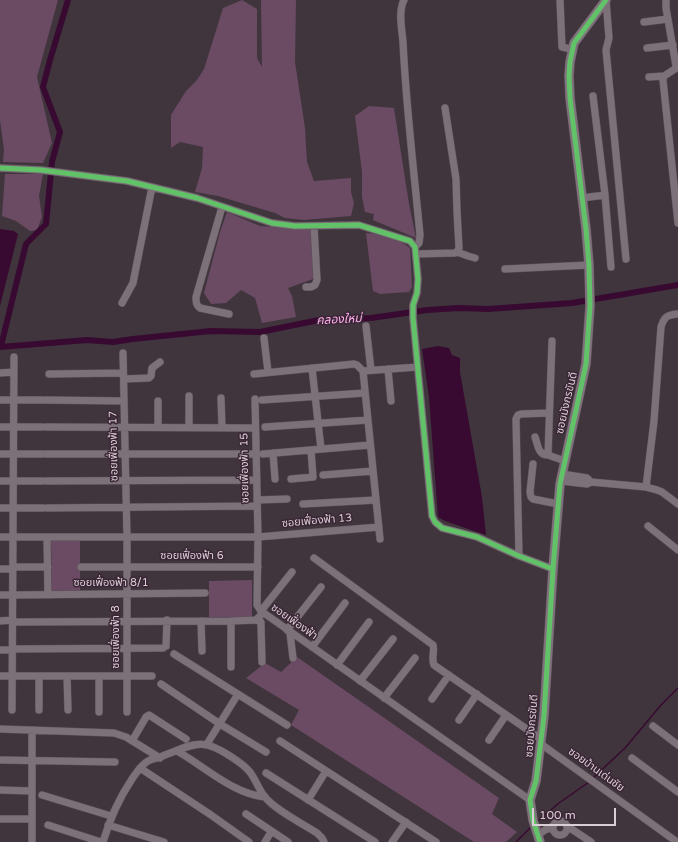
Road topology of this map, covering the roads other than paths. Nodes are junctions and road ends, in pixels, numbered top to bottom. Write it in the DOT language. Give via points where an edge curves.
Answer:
graph roads {
  1 [pos="404,0"];
  2 [pos="560,0"];
  3 [pos="606,0"];
  4 [pos="666,0"];
  5 [pos="668,19"];
  6 [pos="644,22"];
  7 [pos="672,45"];
  8 [pos="647,48"];
  9 [pos="571,49"];
  10 [pos="664,76"];
  11 [pos="649,77"];
  12 [pos="593,96"];
  13 [pos="445,108"];
  14 [pos="0,168"];
  15 [pos="152,187"];
  16 [pos="605,195"];
  17 [pos="582,198"];
  18 [pos="222,206"];
  19 [pos="678,223"];
  20 [pos="314,226"];
  21 [pos="416,250"];
  22 [pos="458,252"];
  23 [pos="475,258"];
  24 [pos="626,259"];
  25 [pos="589,265"];
  26 [pos="611,268"];
  27 [pos="505,269"];
  28 [pos="306,288"];
  29 [pos="122,303"];
  30 [pos="229,314"];
  31 [pos="677,314"];
  32 [pos="366,326"];
  33 [pos="264,338"];
  34 [pos="552,341"];
  35 [pos="123,353"];
  36 [pos="14,358"];
  37 [pos="160,362"];
  38 [pos="417,367"];
  39 [pos="312,368"];
  40 [pos="388,369"];
  41 [pos="371,370"];
  42 [pos="362,371"];
  43 [pos="14,372"];
  44 [pos="268,372"];
  45 [pos="0,373"];
  46 [pos="49,374"];
  47 [pos="254,374"];
  48 [pos="123,376"];
  49 [pos="365,393"];
  50 [pos="189,396"];
  51 [pos="315,396"];
  52 [pos="221,398"];
  53 [pos="0,400"];
  54 [pos="14,400"];
  55 [pos="124,401"];
  56 [pos="158,401"];
  57 [pos="391,401"];
  58 [pos="549,413"];
  59 [pos="368,420"];
  60 [pos="318,424"];
  61 [pos="0,427"];
  62 [pos="14,427"];
  63 [pos="125,427"];
  64 [pos="158,427"];
  65 [pos="190,427"];
  66 [pos="222,427"];
  67 [pos="264,427"];
  68 [pos="256,428"];
  69 [pos="535,437"];
  70 [pos="370,445"];
  71 [pos="321,449"];
  72 [pos="311,450"];
  73 [pos="273,453"];
  74 [pos="0,454"];
  75 [pos="14,454"];
  76 [pos="125,454"];
  77 [pos="260,454"];
  78 [pos="548,455"];
  79 [pos="565,461"];
  80 [pos="533,464"];
  81 [pos="373,471"];
  82 [pos="323,475"];
  83 [pos="275,478"];
  84 [pos="561,478"];
  85 [pos="291,479"];
  86 [pos="256,480"];
  87 [pos="0,481"];
  88 [pos="14,481"];
  89 [pos="126,481"];
  90 [pos="646,487"];
  91 [pos="287,500"];
  92 [pos="376,500"];
  93 [pos="257,503"];
  94 [pos="303,504"];
  95 [pos="558,504"];
  96 [pos="678,504"];
  97 [pos="126,507"];
  98 [pos="0,508"];
  99 [pos="13,508"];
  100 [pos="648,526"];
  101 [pos="379,527"];
  102 [pos="258,536"];
  103 [pos="0,537"];
  104 [pos="13,537"];
  105 [pos="47,537"];
  106 [pos="127,538"];
  107 [pos="380,539"];
  108 [pos="678,550"];
  109 [pos="519,556"];
  110 [pos="314,558"];
  111 [pos="48,567"];
  112 [pos="81,567"];
  113 [pos="127,567"];
  114 [pos="258,567"];
  115 [pos="15,568"];
  116 [pos="0,569"];
  117 [pos="553,569"];
  118 [pos="292,572"];
  119 [pos="320,587"];
  120 [pos="205,593"];
  121 [pos="127,594"];
  122 [pos="0,595"];
  123 [pos="15,595"];
  124 [pos="48,595"];
  125 [pos="345,603"];
  126 [pos="262,612"];
  127 [pos="0,620"];
  128 [pos="127,620"];
  129 [pos="167,620"];
  130 [pos="256,620"];
  131 [pos="14,621"];
  132 [pos="201,621"];
  133 [pos="231,621"];
  134 [pos="369,622"];
  135 [pos="288,631"];
  136 [pos="393,639"];
  137 [pos="127,647"];
  138 [pos="312,647"];
  139 [pos="13,649"];
  140 [pos="0,650"];
  141 [pos="202,651"];
  142 [pos="174,654"];
  143 [pos="293,658"];
  144 [pos="415,658"];
  145 [pos="262,662"];
  146 [pos="337,665"];
  147 [pos="232,667"];
  148 [pos="449,675"];
  149 [pos="0,676"];
  150 [pos="12,676"];
  151 [pos="39,676"];
  152 [pos="67,676"];
  153 [pos="98,676"];
  154 [pos="127,676"];
  155 [pos="152,676"];
  156 [pos="360,681"];
  157 [pos="161,684"];
  158 [pos="238,694"];
  159 [pos="477,694"];
  160 [pos="384,698"];
  161 [pos="432,699"];
  162 [pos="12,710"];
  163 [pos="39,710"];
  164 [pos="68,710"];
  165 [pos="98,712"];
  166 [pos="126,712"];
  167 [pos="506,715"];
  168 [pos="459,720"];
  169 [pos="220,724"];
  170 [pos="287,725"];
  171 [pos="653,726"];
  172 [pos="0,729"];
  173 [pos="32,730"];
  174 [pos="186,739"];
  175 [pos="489,740"];
  176 [pos="132,741"];
  177 [pos="280,741"];
  178 [pos="541,742"];
  179 [pos="207,744"];
  180 [pos="678,745"];
  181 [pos="177,751"];
  182 [pos="266,752"];
  183 [pos="160,758"];
  184 [pos="632,758"];
  185 [pos="0,760"];
  186 [pos="32,761"];
  187 [pos="115,762"];
  188 [pos="140,768"];
  189 [pos="326,771"];
  190 [pos="266,773"];
  191 [pos="0,790"];
  192 [pos="32,791"];
  193 [pos="678,792"];
  194 [pos="42,795"];
  195 [pos="265,797"];
  196 [pos="308,800"];
  197 [pos="530,800"];
  198 [pos="246,814"];
  199 [pos="111,816"];
  200 [pos="0,819"];
  201 [pos="32,819"];
  202 [pos="406,822"];
  203 [pos="48,825"];
  204 [pos="108,825"];
  205 [pos="553,826"];
  206 [pos="567,826"];
  207 [pos="536,831"];
  208 [pos="271,832"];
  209 [pos="32,842"];
  210 [pos="102,842"];
  211 [pos="164,842"];
  212 [pos="249,842"];
  213 [pos="265,842"];
  214 [pos="288,842"];
  215 [pos="324,842"];
  216 [pos="375,842"];
  217 [pos="392,842"];
  218 [pos="436,842"];
  219 [pos="590,842"];
  220 [pos="677,842"];
  1 -- 21 [label="street" via="404,61 420,235"];
  2 -- 9 [label="street" via="562,47"];
  3 -- 9 [label="street, ซอยมังกรขันดี" via="580,32"];
  3 -- 24 [label="street" via="609,38 606,50"];
  4 -- 5 [label="street"];
  5 -- 6 [label="street"];
  5 -- 7 [label="street"];
  7 -- 8 [label="street"];
  7 -- 10 [label="street" via="675,70"];
  9 -- 17 [label="street, ซอยมังกรขันดี" via="570,98"];
  10 -- 11 [label="street"];
  10 -- 19 [label="street"];
  12 -- 16 [label="street"];
  13 -- 22 [label="street" via="457,184"];
  14 -- 15 [label="street" via="106,178"];
  15 -- 18 [label="street"];
  15 -- 29 [label="street" via="133,283"];
  16 -- 17 [label="street"];
  16 -- 26 [label="street"];
  17 -- 25 [label="street, ซอยมังกรขันดี"];
  18 -- 20 [label="street" via="272,223"];
  18 -- 30 [label="street" via="196,302 200,308"];
  20 -- 21 [label="street" via="363,226 410,241"];
  20 -- 28 [label="street" via="317,280 315,285"];
  21 -- 22 [label="street"];
  21 -- 38 [label="street" via="418,288 412,318"];
  22 -- 23 [label="street"];
  25 -- 27 [label="street"];
  25 -- 79 [label="street, ซอยมังกรขันดี" via="589,343"];
  31 -- 90 [label="street" via="663,319 661,327"];
  32 -- 41 [label="street"];
  33 -- 44 [label="street"];
  34 -- 58 [label="street"];
  35 -- 48 [label="street, ซอยเฟื่องฟ้า 17"];
  36 -- 43 [label="street"];
  37 -- 48 [label="street" via="152,368 149,378"];
  38 -- 40 [label="street"];
  38 -- 109 [label="street" via="432,516 435,522 442,528 477,537"];
  39 -- 42 [label="street" via="356,364"];
  39 -- 44 [label="street"];
  39 -- 51 [label="street"];
  40 -- 41 [label="street"];
  40 -- 57 [label="street"];
  41 -- 42 [label="street"];
  42 -- 49 [label="street"];
  43 -- 45 [label="street"];
  43 -- 54 [label="street"];
  44 -- 47 [label="street"];
  46 -- 48 [label="street"];
  48 -- 55 [label="street, ซอยเฟื่องฟ้า 17"];
  49 -- 51 [label="street"];
  49 -- 59 [label="street"];
  50 -- 65 [label="street"];
  51 -- 60 [label="street"];
  51 -- 68 [label="street, ซอยเฟื่องฟ้า 15" via="259,400"];
  52 -- 66 [label="street"];
  53 -- 54 [label="street"];
  54 -- 55 [label="street"];
  54 -- 62 [label="street"];
  55 -- 63 [label="street, ซอยเฟื่องฟ้า 17"];
  56 -- 64 [label="street"];
  58 -- 78 [label="street"];
  58 -- 109 [label="street" via="521,414 516,419"];
  59 -- 60 [label="street"];
  59 -- 70 [label="street"];
  60 -- 67 [label="street"];
  60 -- 71 [label="street"];
  61 -- 62 [label="street"];
  62 -- 63 [label="street"];
  62 -- 75 [label="street"];
  63 -- 64 [label="street"];
  63 -- 76 [label="street, ซอยเฟื่องฟ้า 17"];
  64 -- 65 [label="street"];
  65 -- 66 [label="street"];
  66 -- 68 [label="street"];
  68 -- 77 [label="street, ซอยเฟื่องฟ้า 15"];
  69 -- 78 [label="street" via="540,452"];
  70 -- 71 [label="street"];
  70 -- 81 [label="street"];
  71 -- 72 [label="street"];
  72 -- 73 [label="street"];
  72 -- 85 [label="street" via="313,477"];
  73 -- 77 [label="street"];
  73 -- 83 [label="street"];
  74 -- 75 [label="street"];
  75 -- 76 [label="street"];
  75 -- 88 [label="street"];
  76 -- 77 [label="street"];
  76 -- 89 [label="street, ซอยเฟื่องฟ้า 17"];
  77 -- 86 [label="street, ซอยเฟื่องฟ้า 15"];
  78 -- 79 [label="street"];
  79 -- 84 [label="street, ซอยมังกรขันดี"];
  80 -- 95 [label="street" via="531,497"];
  81 -- 82 [label="street"];
  81 -- 92 [label="street"];
  84 -- 90 [label="street" via="587,478 591,482"];
  84 -- 95 [label="street, ซอยมังกรขันดี"];
  86 -- 89 [label="street"];
  86 -- 93 [label="street, ซอยเฟื่องฟ้า 15"];
  87 -- 88 [label="street"];
  88 -- 89 [label="street"];
  88 -- 99 [label="street"];
  89 -- 97 [label="street, ซอยเฟื่องฟ้า 17"];
  90 -- 96 [label="street" via="662,492"];
  91 -- 93 [label="street"];
  92 -- 94 [label="street"];
  92 -- 101 [label="street"];
  93 -- 97 [label="street"];
  93 -- 102 [label="street, ซอยเฟื่องฟ้า 15"];
  95 -- 117 [label="street, ซอยมังกรขันดี"];
  97 -- 99 [label="street"];
  97 -- 106 [label="street, ซอยเฟื่องฟ้า 17"];
  98 -- 99 [label="street"];
  99 -- 104 [label="street"];
  100 -- 108 [label="street"];
  101 -- 102 [label="street, ซอยเฟื่องฟ้า 13"];
  101 -- 107 [label="street"];
  102 -- 106 [label="street"];
  102 -- 114 [label="street, ซอยเฟื่องฟ้า"];
  103 -- 104 [label="street"];
  104 -- 105 [label="street"];
  104 -- 115 [label="street"];
  105 -- 106 [label="street"];
  105 -- 111 [label="street"];
  106 -- 113 [label="street, ซอยเฟื่องฟ้า 8"];
  109 -- 117 [label="street"];
  110 -- 148 [label="street, ซอยบ้านเด่นชัย" via="430,642 434,648 433,663"];
  111 -- 115 [label="street"];
  111 -- 124 [label="street"];
  112 -- 113 [label="street, ซอยเฟื่องฟ้า 6"];
  113 -- 114 [label="street, ซอยเฟื่องฟ้า 6"];
  113 -- 121 [label="street, ซอยเฟื่องฟ้า 8"];
  114 -- 126 [label="street, ซอยเฟื่องฟ้า" via="256,605"];
  115 -- 116 [label="street"];
  115 -- 123 [label="street"];
  117 -- 178 [label="street, ซอยมังกรขันดี"];
  118 -- 126 [label="street"];
  119 -- 135 [label="street"];
  120 -- 121 [label="street, ซอยเฟื่องฟ้า 8/1"];
  121 -- 124 [label="street, ซอยเฟื่องฟ้า 8/1"];
  121 -- 128 [label="street, ซอยเฟื่องฟ้า 8"];
  122 -- 123 [label="street, ซอยเฟื่องฟ้า 8/1"];
  123 -- 124 [label="street, ซอยเฟื่องฟ้า 8/1"];
  123 -- 131 [label="street"];
  125 -- 138 [label="street"];
  126 -- 130 [label="street"];
  126 -- 135 [label="street, ซอยเฟื่องฟ้า"];
  127 -- 131 [label="street"];
  128 -- 129 [label="street"];
  128 -- 131 [label="street"];
  128 -- 137 [label="street, ซอยเฟื่องฟ้า 8"];
  129 -- 132 [label="street"];
  129 -- 137 [label="street" via="165,647"];
  130 -- 133 [label="street"];
  130 -- 145 [label="street" via="262,625"];
  131 -- 139 [label="street"];
  132 -- 133 [label="street"];
  132 -- 141 [label="street"];
  133 -- 147 [label="street"];
  134 -- 146 [label="street"];
  135 -- 138 [label="street, ซอยเฟื่องฟ้า"];
  135 -- 143 [label="street"];
  136 -- 156 [label="street"];
  137 -- 139 [label="street"];
  137 -- 154 [label="street, ซอยเฟื่องฟ้า 8"];
  138 -- 146 [label="street, ซอยเฟื่องฟ้า"];
  139 -- 140 [label="street"];
  139 -- 150 [label="street"];
  142 -- 158 [label="street"];
  144 -- 160 [label="street"];
  146 -- 156 [label="street, ซอยเฟื่องฟ้า"];
  148 -- 159 [label="street, ซอยบ้านเด่นชัย"];
  148 -- 161 [label="street"];
  149 -- 150 [label="street"];
  150 -- 151 [label="street"];
  150 -- 162 [label="street"];
  151 -- 152 [label="street"];
  151 -- 163 [label="street"];
  152 -- 153 [label="street"];
  152 -- 164 [label="street"];
  153 -- 154 [label="street"];
  153 -- 165 [label="street"];
  154 -- 155 [label="street"];
  154 -- 166 [label="street, ซอยเฟื่องฟ้า 8"];
  156 -- 160 [label="street, ซอยเฟื่องฟ้า"];
  157 -- 169 [label="street"];
  158 -- 169 [label="street"];
  158 -- 170 [label="street"];
  159 -- 167 [label="street, ซอยบ้านเด่นชัย"];
  159 -- 168 [label="street"];
  160 -- 197 [label="street, ซอยเฟื่องฟ้า"];
  167 -- 175 [label="street"];
  167 -- 178 [label="street, ซอยบ้านเด่นชัย"];
  169 -- 179 [label="street"];
  169 -- 182 [label="street"];
  171 -- 180 [label="street"];
  172 -- 173 [label="street"];
  173 -- 176 [label="street" via="114,733"];
  173 -- 186 [label="street"];
  174 -- 176 [label="street" via="149,715"];
  176 -- 183 [label="street"];
  177 -- 189 [label="street"];
  178 -- 197 [label="street, ซอยมังกรขันดี" via="536,781"];
  178 -- 220 [label="street, ซอยบ้านเด่นชัย"];
  179 -- 181 [label="street" via="192,744"];
  179 -- 195 [label="street" via="219,749 248,770"];
  181 -- 183 [label="street"];
  181 -- 195 [label="street" via="237,789"];
  183 -- 188 [label="street" via="150,760"];
  184 -- 193 [label="street"];
  185 -- 186 [label="street"];
  186 -- 187 [label="street"];
  186 -- 192 [label="street"];
  188 -- 199 [label="street"];
  188 -- 212 [label="street"];
  189 -- 196 [label="street"];
  189 -- 202 [label="street"];
  190 -- 196 [label="street"];
  191 -- 192 [label="street"];
  192 -- 201 [label="street"];
  194 -- 199 [label="street"];
  195 -- 215 [label="street" via="317,833"];
  196 -- 216 [label="street"];
  197 -- 207 [label="street, ซอยมังกรขันดี"];
  198 -- 208 [label="street"];
  199 -- 204 [label="street"];
  200 -- 201 [label="street"];
  201 -- 209 [label="street"];
  202 -- 217 [label="street"];
  202 -- 218 [label="street"];
  203 -- 210 [label="street"];
  204 -- 210 [label="street"];
  204 -- 211 [label="street"];
  205 -- 206 [label="street" via="560,821"];
  205 -- 206 [label="street" via="555,833 562,835 566,833"];
  205 -- 207 [label="street"];
  206 -- 219 [label="street"];
  208 -- 213 [label="street"];
  208 -- 214 [label="street"];
}
